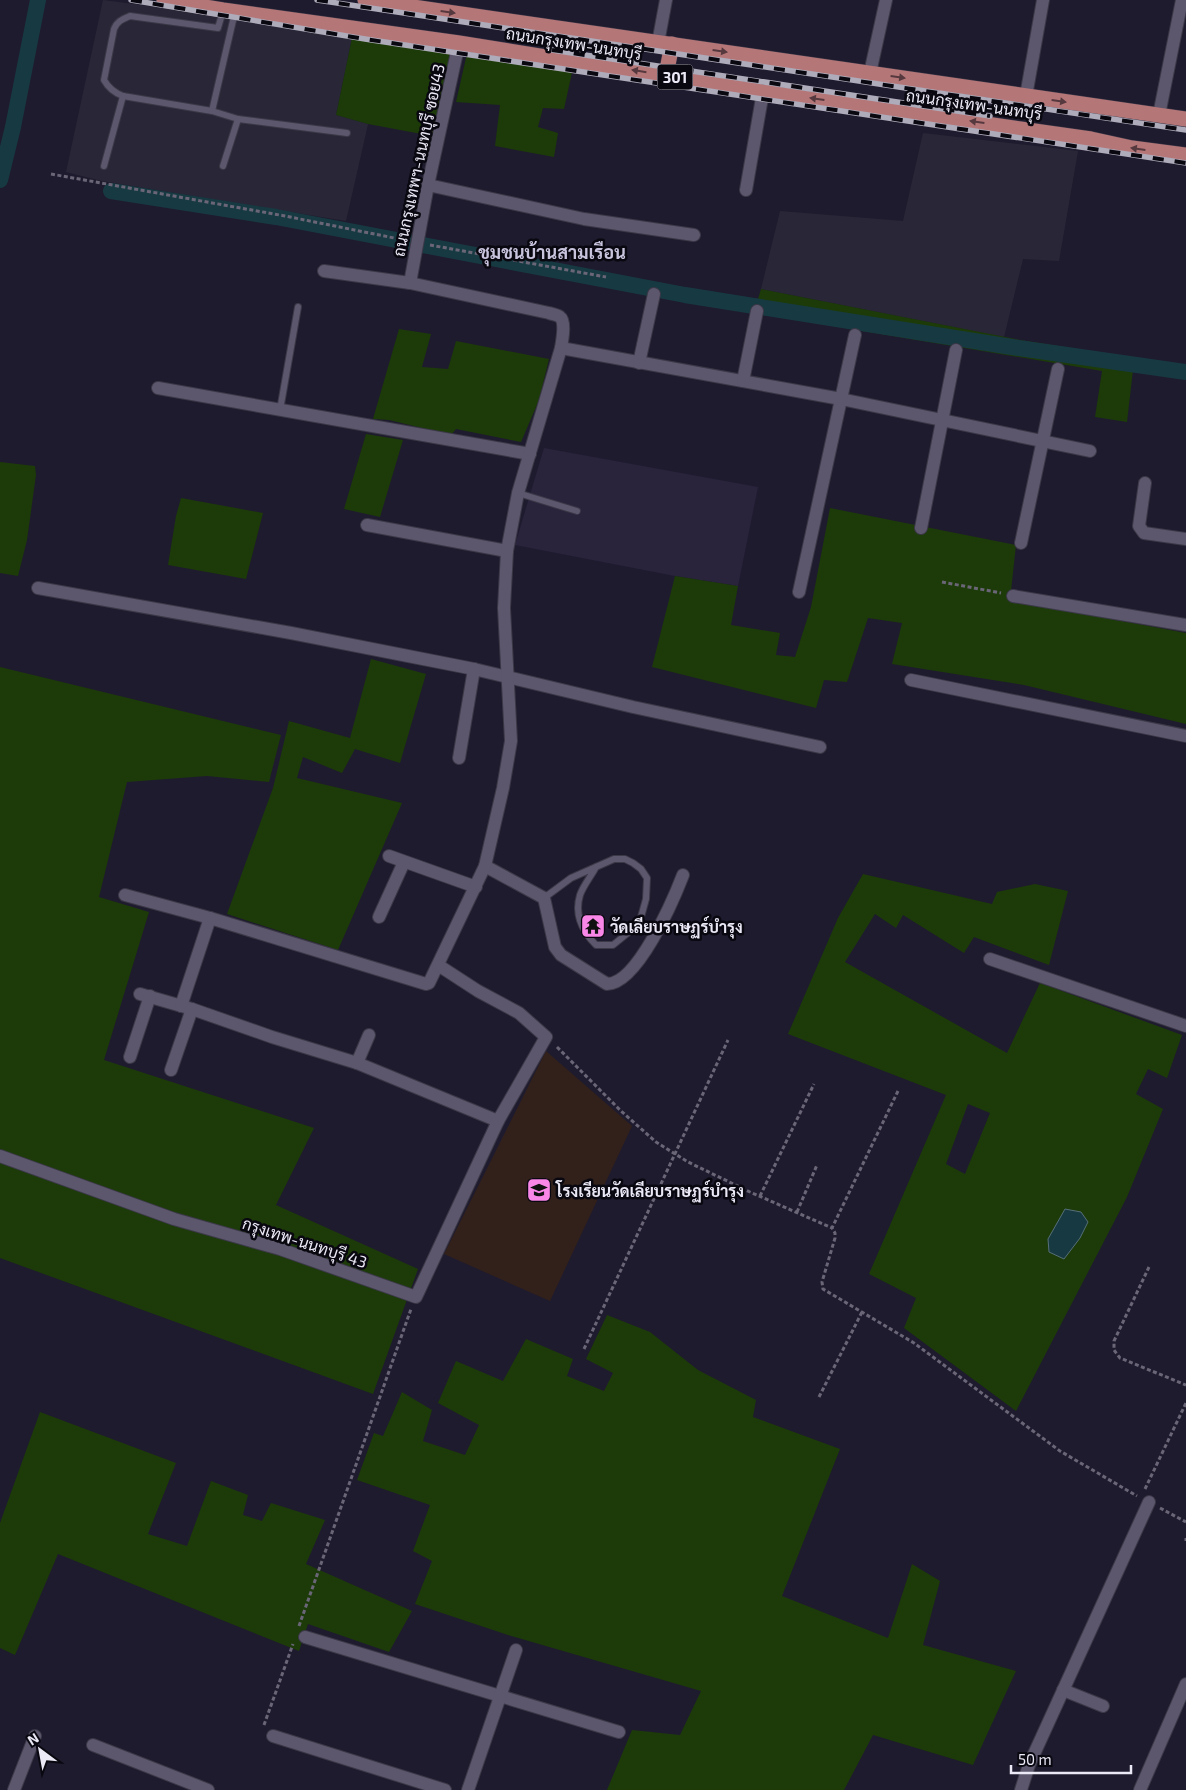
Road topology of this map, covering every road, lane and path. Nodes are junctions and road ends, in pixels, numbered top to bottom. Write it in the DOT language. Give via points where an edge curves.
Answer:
graph roads {
  1 [pos="164,0"];
  2 [pos="366,0"];
  3 [pos="666,0"];
  4 [pos="886,0"];
  5 [pos="1043,0"];
  6 [pos="1182,0"];
  7 [pos="229,11"];
  8 [pos="459,43"];
  9 [pos="665,44"];
  10 [pos="870,73"];
  11 [pos="666,75"];
  12 [pos="763,92"];
  13 [pos="123,96"];
  14 [pos="1026,96"];
  15 [pos="212,111"];
  16 [pos="1159,115"];
  17 [pos="238,119"];
  18 [pos="1186,119"];
  19 [pos="347,133"];
  20 [pos="1186,155"];
  21 [pos="104,166"];
  22 [pos="223,166"];
  23 [pos="52,174"];
  24 [pos="428,185"];
  25 [pos="746,190"];
  26 [pos="694,234"];
  27 [pos="418,242"];
  28 [pos="324,271"];
  29 [pos="606,277"];
  30 [pos="410,283"];
  31 [pos="654,294"];
  32 [pos="298,307"];
  33 [pos="757,311"];
  34 [pos="855,335"];
  35 [pos="561,348"];
  36 [pos="956,350"];
  37 [pos="640,363"];
  38 [pos="1058,369"];
  39 [pos="743,382"];
  40 [pos="158,388"];
  41 [pos="841,399"];
  42 [pos="280,410"];
  43 [pos="943,420"];
  44 [pos="1043,441"];
  45 [pos="1090,451"];
  46 [pos="530,454"];
  47 [pos="1145,483"];
  48 [pos="518,493"];
  49 [pos="577,511"];
  50 [pos="367,525"];
  51 [pos="921,528"];
  52 [pos="1186,539"];
  53 [pos="1021,542"];
  54 [pos="507,550"];
  55 [pos="942,582"];
  56 [pos="38,588"];
  57 [pos="799,592"];
  58 [pos="1014,596"];
  59 [pos="1186,625"];
  60 [pos="474,669"];
  61 [pos="508,677"];
  62 [pos="911,680"];
  63 [pos="1186,736"];
  64 [pos="820,748"];
  65 [pos="459,758"];
  66 [pos="389,856"];
  67 [pos="404,862"];
  68 [pos="484,866"];
  69 [pos="596,867"];
  70 [pos="683,875"];
  71 [pos="476,887"];
  72 [pos="125,896"];
  73 [pos="544,898"];
  74 [pos="379,917"];
  75 [pos="210,918"];
  76 [pos="990,959"];
  77 [pos="438,965"];
  78 [pos="186,1007"];
  79 [pos="1186,1026"];
  80 [pos="369,1035"];
  81 [pos="546,1037"];
  82 [pos="728,1040"];
  83 [pos="130,1057"];
  84 [pos="356,1063"];
  85 [pos="171,1070"];
  86 [pos="814,1084"];
  87 [pos="898,1091"];
  88 [pos="498,1121"];
  89 [pos="675,1154"];
  90 [pos="0,1156"];
  91 [pos="818,1165"];
  92 [pos="760,1196"];
  93 [pos="797,1212"];
  94 [pos="832,1228"];
  95 [pos="1149,1267"];
  96 [pos="416,1297"];
  97 [pos="862,1312"];
  98 [pos="584,1349"];
  99 [pos="1186,1386"];
  100 [pos="819,1397"];
  101 [pos="1186,1403"];
  102 [pos="1145,1500"];
  103 [pos="1186,1522"];
  104 [pos="301,1635"];
  105 [pos="293,1642"];
  106 [pos="516,1650"];
  107 [pos="1186,1684"];
  108 [pos="1063,1690"];
  109 [pos="501,1696"];
  110 [pos="1103,1706"];
  111 [pos="263,1727"];
  112 [pos="619,1732"];
  113 [pos="35,1736"];
  114 [pos="273,1736"];
  115 [pos="93,1746"];
  116 [pos="14,1790"];
  117 [pos="208,1790"];
  118 [pos="445,1790"];
  119 [pos="468,1790"];
  120 [pos="1022,1790"];
  121 [pos="1140,1790"];
  1 -- 7 [label="main road, ถนนกรุงเทพ-นนทบุรี / 301"];
  2 -- 9 [label="main road, ถนนกรุงเทพ-นนทบุรี / 301, one-way"];
  3 -- 9 [label="street"];
  4 -- 10 [label="street"];
  5 -- 14 [label="street"];
  6 -- 16 [label="street"];
  7 -- 8 [label="main road, ถนนกรุงเทพ-นนทบุรี / 301"];
  7 -- 13 [label="lane" via="218,28 130,16 116,24 104,80 115,93"];
  7 -- 15 [label="lane"];
  11 -- 8 [label="main road, ถนนกรุงเทพ-นนทบุรี / 301, one-way"];
  8 -- 24 [label="street, ถนนกรุงเทพฯ-นนทบุรี ซอย43"];
  9 -- 10 [label="main road, ถนนกรุงเทพ-นนทบุรี / 301, one-way"];
  9 -- 11 [label="main road"];
  10 -- 14 [label="main road, ถนนกรุงเทพ-นนทบุรี / 301, one-way"];
  11 -- 12 [label="main road, ถนนกรุงเทพ-นนทบุรี / 301"];
  20 -- 12 [label="main road, ถนนกรุงเทพ-นนทบุรี / 301, one-way"];
  12 -- 25 [label="street"];
  13 -- 15 [label="lane"];
  13 -- 21 [label="lane"];
  14 -- 16 [label="main road, ถนนกรุงเทพ-นนทบุรี / 301, one-way"];
  15 -- 17 [label="lane"];
  16 -- 18 [label="main road, ถนนกรุงเทพ-นนทบุรี / 301"];
  17 -- 19 [label="lane"];
  17 -- 22 [label="lane"];
  23 -- 27 [label="path"];
  24 -- 26 [label="street" via="584,219"];
  24 -- 27 [label="street, ถนนกรุงเทพฯ-นนทบุรี ซอย43"];
  27 -- 29 [label="path"];
  27 -- 30 [label="street, ถนนกรุงเทพฯ-นนทบุรี ซอย43"];
  28 -- 30 [label="street"];
  30 -- 35 [label="street" via="561,317"];
  31 -- 37 [label="street"];
  32 -- 42 [label="lane"];
  33 -- 39 [label="street"];
  34 -- 41 [label="street"];
  35 -- 37 [label="street"];
  35 -- 46 [label="street"];
  36 -- 43 [label="street"];
  37 -- 39 [label="street"];
  38 -- 44 [label="street"];
  39 -- 41 [label="street"];
  40 -- 42 [label="street"];
  41 -- 43 [label="street"];
  41 -- 57 [label="street"];
  42 -- 46 [label="street"];
  43 -- 44 [label="street"];
  43 -- 51 [label="street"];
  44 -- 45 [label="street"];
  44 -- 53 [label="street"];
  46 -- 48 [label="street"];
  47 -- 52 [label="street" via="1140,529"];
  48 -- 49 [label="lane"];
  48 -- 54 [label="street"];
  50 -- 54 [label="street"];
  54 -- 61 [label="street" via="504,608"];
  55 -- 58 [label="path"];
  56 -- 60 [label="street"];
  58 -- 59 [label="street"];
  60 -- 61 [label="street"];
  60 -- 65 [label="street"];
  61 -- 64 [label="street"];
  61 -- 68 [label="street" via="511,741"];
  62 -- 63 [label="street"];
  66 -- 67 [label="street"];
  67 -- 71 [label="street"];
  67 -- 74 [label="street"];
  68 -- 71 [label="street"];
  68 -- 73 [label="street"];
  69 -- 69 [label="lane" via="614,859 625,859 647,878 641,917 634,928 613,944 596,945 588,938 578,913 580,895"];
  69 -- 73 [label="lane" via="571,878"];
  70 -- 73 [label="street" via="657,933 628,973 613,984 607,984 555,947"];
  71 -- 77 [label="street"];
  72 -- 75 [label="street"];
  75 -- 77 [label="street" via="424,984 429,983"];
  75 -- 78 [label="street"];
  76 -- 79 [label="street"];
  77 -- 81 [label="street" via="519,1013"];
  78 -- 83 [label="street" via="145,995"];
  78 -- 84 [label="street"];
  78 -- 85 [label="street"];
  80 -- 84 [label="street"];
  81 -- 88 [label="street"];
  81 -- 89 [label="path" via="621,1111"];
  82 -- 89 [label="path"];
  84 -- 88 [label="street"];
  86 -- 92 [label="path"];
  87 -- 94 [label="path"];
  88 -- 96 [label="street"];
  89 -- 92 [label="path"];
  89 -- 98 [label="path"];
  90 -- 96 [label="street, กรุงเทพ-นนทบุรี 43" via="174,1219 280,1249"];
  91 -- 93 [label="path"];
  92 -- 93 [label="path"];
  93 -- 94 [label="path"];
  94 -- 97 [label="path" via="836,1233 822,1282 823,1289"];
  95 -- 99 [label="path" via="1114,1341 1114,1350 1120,1358"];
  96 -- 104 [label="path"];
  97 -- 100 [label="path"];
  97 -- 102 [label="path" via="914,1343 1060,1451"];
  101 -- 102 [label="path"];
  102 -- 103 [label="path"];
  102 -- 108 [label="street"];
  104 -- 109 [label="street"];
  105 -- 111 [label="path"];
  106 -- 109 [label="street"];
  107 -- 121 [label="street"];
  108 -- 110 [label="street"];
  108 -- 120 [label="street" via="1029,1765"];
  109 -- 112 [label="street"];
  109 -- 119 [label="street"];
  113 -- 116 [label="street"];
  114 -- 118 [label="street"];
  115 -- 117 [label="street"];
}
